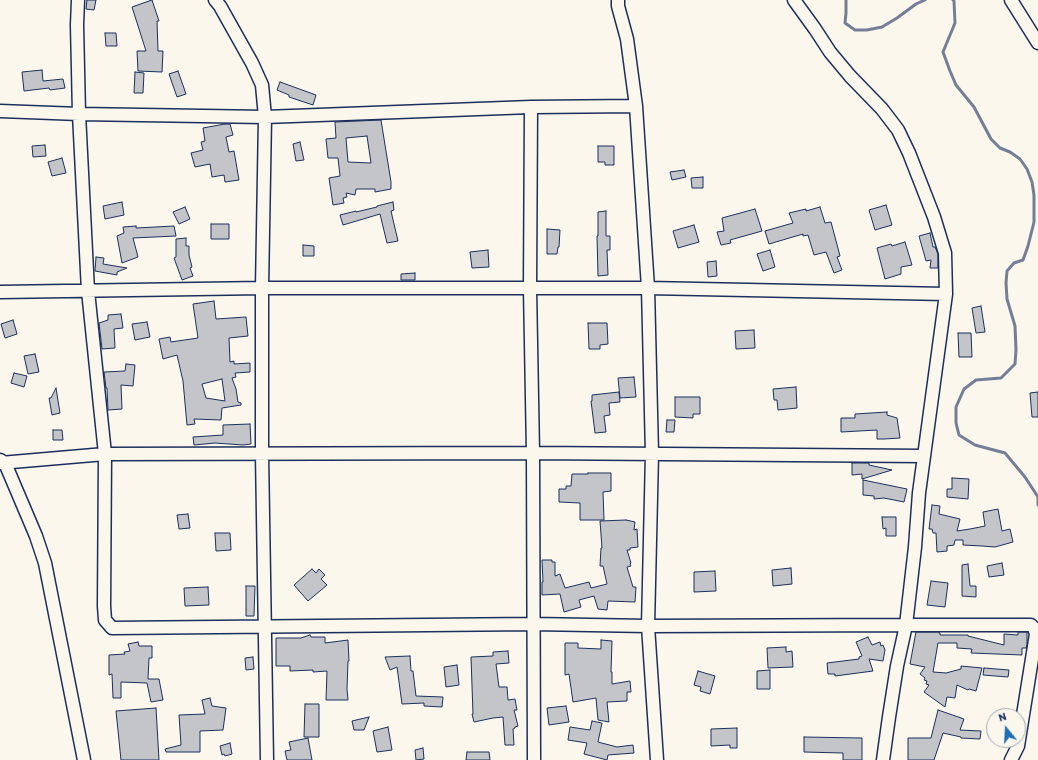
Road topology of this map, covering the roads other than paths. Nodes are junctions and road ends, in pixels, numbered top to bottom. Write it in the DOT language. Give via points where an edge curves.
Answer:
graph roads {
  1 [pos="78,0"];
  2 [pos="215,0"];
  3 [pos="618,0"];
  4 [pos="794,0"];
  5 [pos="1011,0"];
  6 [pos="1038,43"];
  7 [pos="636,106"];
  8 [pos="531,107"];
  9 [pos="0,111"];
  10 [pos="79,114"];
  11 [pos="265,117"];
  12 [pos="262,288"];
  13 [pos="530,288"];
  14 [pos="648,288"];
  15 [pos="88,291"];
  16 [pos="0,292"];
  17 [pos="946,294"];
  18 [pos="533,453"];
  19 [pos="105,454"];
  20 [pos="262,454"];
  21 [pos="652,454"];
  22 [pos="924,456"];
  23 [pos="2,462"];
  24 [pos="533,624"];
  25 [pos="906,625"];
  26 [pos="266,626"];
  27 [pos="648,626"];
  28 [pos="84,760"];
  29 [pos="267,760"];
  30 [pos="534,760"];
  31 [pos="657,760"];
  32 [pos="883,760"];
  33 [pos="1010,760"];
  1 -- 10 [label="street"];
  2 -- 11 [label="street" via="255,69 262,86"];
  3 -- 7 [label="street" via="627,39"];
  4 -- 17 [label="street" via="830,52 898,130 910,153 945,253"];
  5 -- 6 [label="street"];
  7 -- 8 [label="street"];
  7 -- 14 [label="street"];
  8 -- 11 [label="street"];
  8 -- 13 [label="street"];
  9 -- 10 [label="street"];
  10 -- 11 [label="street"];
  10 -- 15 [label="street"];
  11 -- 12 [label="street"];
  12 -- 13 [label="street"];
  12 -- 15 [label="street"];
  12 -- 20 [label="street"];
  13 -- 14 [label="street"];
  13 -- 18 [label="street"];
  14 -- 17 [label="street"];
  14 -- 21 [label="street"];
  15 -- 16 [label="street"];
  15 -- 19 [label="street"];
  17 -- 22 [label="street"];
  18 -- 20 [label="street"];
  18 -- 21 [label="street"];
  18 -- 24 [label="street"];
  19 -- 20 [label="street"];
  19 -- 23 [label="street"];
  19 -- 26 [label="street" via="104,606 105,620 112,628"];
  20 -- 26 [label="street"];
  21 -- 22 [label="street"];
  21 -- 27 [label="street"];
  22 -- 25 [label="street"];
  23 -- 28 [label="street" via="36,536 45,563"];
  24 -- 26 [label="street"];
  24 -- 27 [label="street"];
  24 -- 30 [label="street"];
  25 -- 27 [label="street"];
  25 -- 32 [label="street"];
  25 -- 33 [label="street" via="1025,625 1034,628 1036,634 1018,746"];
  26 -- 29 [label="street"];
  27 -- 31 [label="street"];
}
